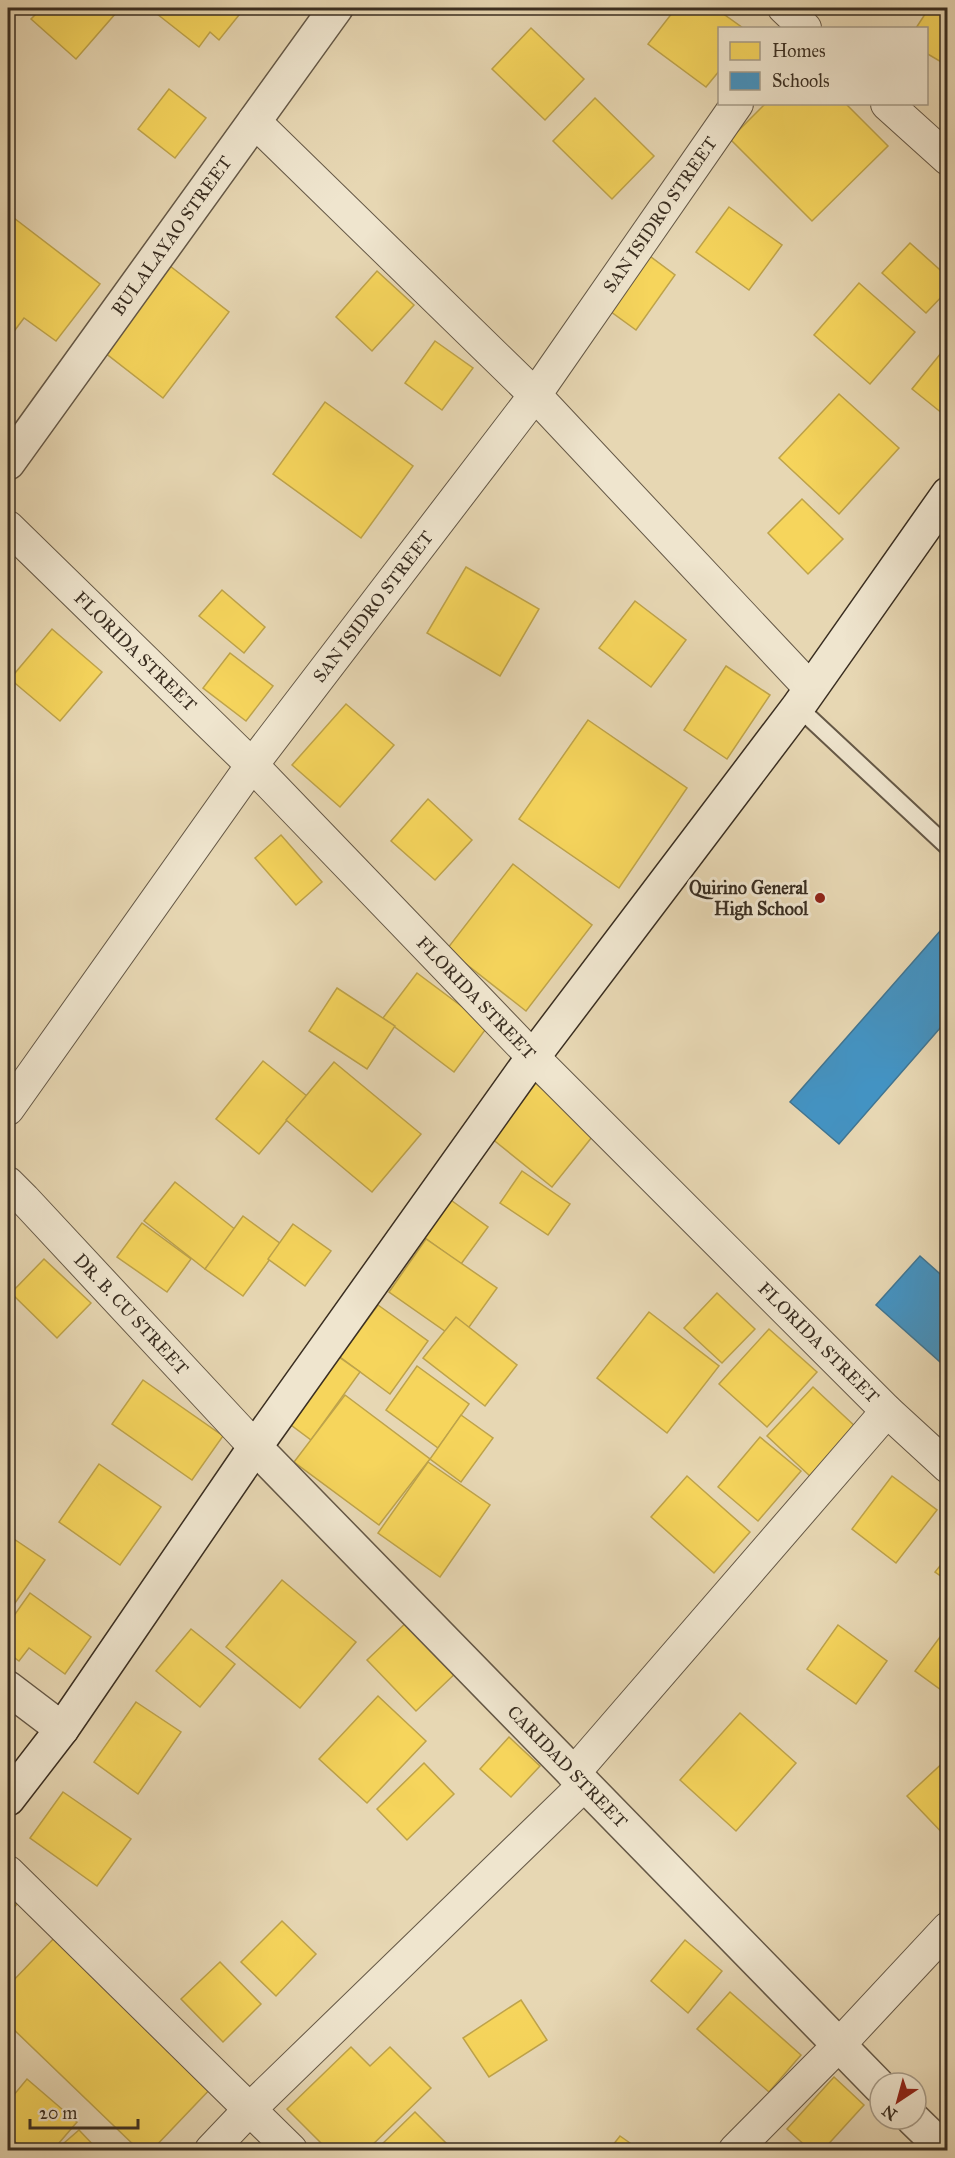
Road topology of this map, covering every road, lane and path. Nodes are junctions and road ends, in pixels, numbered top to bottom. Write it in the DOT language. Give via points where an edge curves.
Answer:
graph roads {
  1 [pos="336,8"];
  2 [pos="736,105"];
  3 [pos="888,105"];
  4 [pos="254,121"];
  5 [pos="948,159"];
  6 [pos="535,395"];
  7 [pos="8,463"];
  8 [pos="948,494"];
  9 [pos="8,527"];
  10 [pos="804,698"];
  11 [pos="252,765"];
  12 [pos="948,847"];
  13 [pos="533,1057"];
  14 [pos="8,1109"];
  15 [pos="8,1183"];
  16 [pos="887,1411"];
  17 [pos="255,1447"];
  18 [pos="948,1467"];
  19 [pos="8,1688"];
  20 [pos="62,1729"];
  21 [pos="578,1779"];
  22 [pos="8,1799"];
  23 [pos="8,1872"];
  24 [pos="948,1928"];
  25 [pos="838,2046"];
  26 [pos="868,2075"];
  27 [pos="249,2110"];
  28 [pos="925,2131"];
  29 [pos="211,2151"];
  30 [pos="291,2151"];
  31 [pos="735,2151"];
  32 [pos="945,2151"];
  1 -- 4 [label="main road, BULALAYAO STREET"];
  2 -- 6 [label="street, SAN ISIDRO STREET"];
  3 -- 5 [label="street"];
  4 -- 6 [label="street"];
  4 -- 7 [label="main road, BULALAYAO STREET"];
  6 -- 10 [label="street"];
  6 -- 11 [label="street, SAN ISIDRO STREET"];
  8 -- 10 [label="main road"];
  9 -- 11 [label="street, FLORIDA STREET"];
  10 -- 12 [label="lane"];
  10 -- 13 [label="main road"];
  11 -- 13 [label="street, FLORIDA STREET"];
  11 -- 14 [label="street, SAN ISIDRO STREET"];
  13 -- 16 [label="street, FLORIDA STREET"];
  13 -- 17 [label="main road"];
  15 -- 17 [label="street, DR. B. CU STREET"];
  16 -- 18 [label="street, FLORIDA STREET"];
  16 -- 21 [label="street"];
  17 -- 20 [label="main road"];
  17 -- 21 [label="main road, CARIDAD STREET"];
  19 -- 20 [label="main road"];
  20 -- 22 [label="main road"];
  21 -- 25 [label="main road, CARIDAD STREET"];
  21 -- 27 [label="street"];
  23 -- 27 [label="street"];
  24 -- 25 [label="street"];
  25 -- 26 [label="main road, CARIDAD STREET"];
  25 -- 31 [label="street"];
  27 -- 29 [label="street"];
  27 -- 30 [label="street"];
  28 -- 32 [label="main road"];
}
